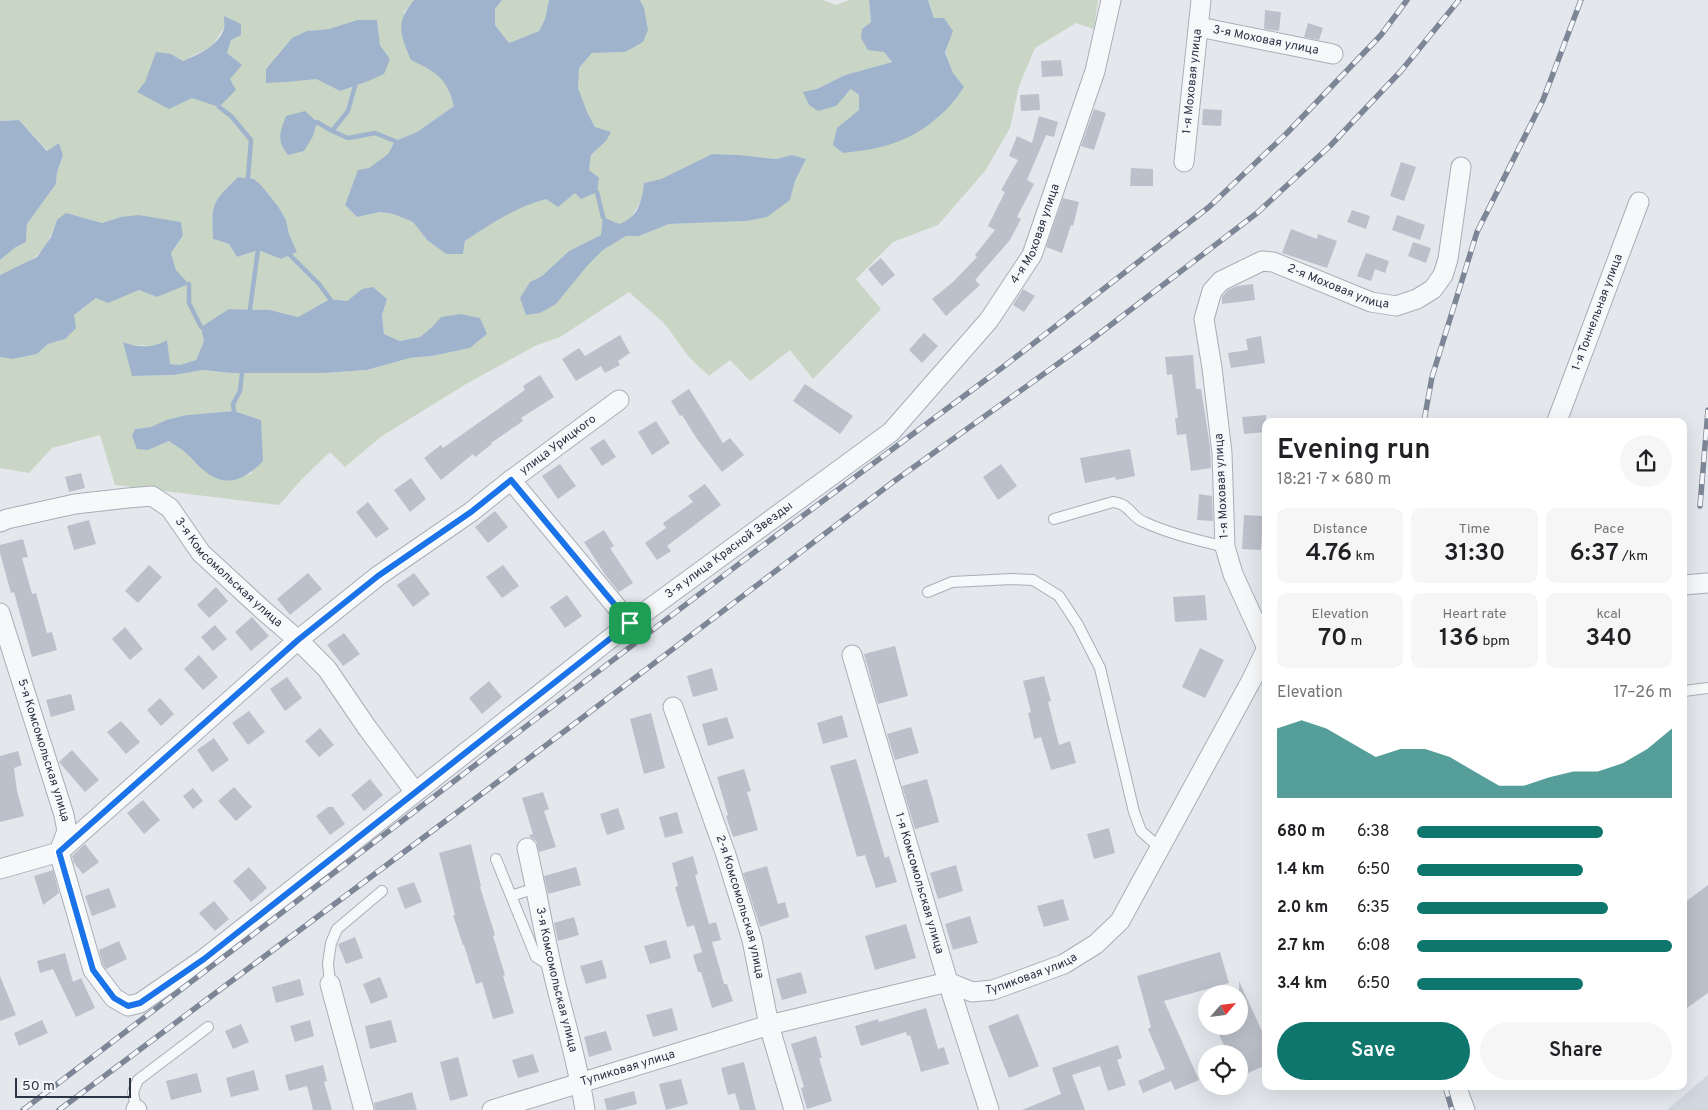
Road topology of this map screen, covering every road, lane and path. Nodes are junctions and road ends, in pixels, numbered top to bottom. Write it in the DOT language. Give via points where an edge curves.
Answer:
graph roads {
  1 [pos="1111,0"];
  2 [pos="1201,0"];
  3 [pos="1199,27"];
  4 [pos="1333,54"];
  5 [pos="1184,162"];
  6 [pos="1461,167"];
  7 [pos="1639,202"];
  8 [pos="1204,318"];
  9 [pos="619,400"];
  10 [pos="1558,418"];
  11 [pos="891,432"];
  12 [pos="511,480"];
  13 [pos="1054,519"];
  14 [pos="0,522"];
  15 [pos="1225,547"];
  16 [pos="1708,583"];
  17 [pos="1687,585"];
  18 [pos="928,592"];
  19 [pos="0,613"];
  20 [pos="630,623"];
  21 [pos="1262,637"];
  22 [pos="298,640"];
  23 [pos="852,655"];
  24 [pos="1262,658"];
  25 [pos="1708,688"];
  26 [pos="1687,691"];
  27 [pos="673,707"];
  28 [pos="415,792"];
  29 [pos="527,848"];
  30 [pos="1160,848"];
  31 [pos="59,852"];
  32 [pos="496,860"];
  33 [pos="0,869"];
  34 [pos="536,888"];
  35 [pos="382,891"];
  36 [pos="511,896"];
  37 [pos="552,968"];
  38 [pos="948,982"];
  39 [pos="330,984"];
  40 [pos="769,1024"];
  41 [pos="208,1027"];
  42 [pos="581,1084"];
  43 [pos="1458,1090"];
  44 [pos="137,1109"];
  45 [pos="364,1110"];
  46 [pos="492,1110"];
  47 [pos="585,1110"];
  48 [pos="794,1110"];
  49 [pos="989,1110"];
  50 [pos="1465,1110"];
  1 -- 11 [label="street, 4-я Моховая улица" via="1094,70 1032,255 990,320"];
  2 -- 3 [label="street, 1-я Моховая улица"];
  3 -- 4 [label="street, 3-я Моховая улица"];
  3 -- 5 [label="street, 1-я Моховая улица"];
  6 -- 8 [label="street, 2-я Моховая улица" via="1443,275 1433,289 1417,299 1396,306 1371,302 1274,262 1262,262 1221,281 1212,291"];
  7 -- 10 [label="street, 1-я Тоннельная улица"];
  8 -- 15 [label="street, 1-я Моховая улица" via="1222,453"];
  9 -- 12 [label="street, улица Урицкого"];
  11 -- 20 [label="street, 3-я улица Красной Звезды"];
  12 -- 20 [label="street"];
  12 -- 22 [label="street, улица Урицкого" via="471,512 378,576"];
  13 -- 15 [label="lane" via="1113,502 1121,503 1141,521"];
  14 -- 22 [label="street, 3-я Комсомольская улица" via="75,504 152,496 170,508 201,553"];
  15 -- 21 [label="street, 1-я Моховая улица" via="1233,574"];
  16 -- 17 [label="street"];
  18 -- 30 [label="lane" via="952,582 1012,579 1033,580 1059,596 1100,668 1141,831"];
  19 -- 31 [label="street, 5-я Комсомольская улица" via="64,815 67,831"];
  20 -- 28 [label="street, 3-я улица Красной Звезды"];
  22 -- 28 [label="street, 3-я Комсомольская улица" via="327,669"];
  22 -- 31 [label="street, улица Урицкого"];
  23 -- 38 [label="street, 1-я Комсомольская улица"];
  24 -- 30 [label="street, Тупиковая улица"];
  25 -- 26 [label="lane"];
  27 -- 40 [label="street, 2-я Комсомольская улица" via="726,855 752,940"];
  28 -- 31 [label="street, 3-я улица Красной Звезды" via="212,953 140,1003 128,1006 114,998 93,970"];
  29 -- 34 [label="street, 3-я Комсомольская улица"];
  30 -- 38 [label="street, Тупиковая улица" via="1120,921 1096,944 1064,964 993,990 972,992"];
  31 -- 33 [label="street, улица Урицкого"];
  32 -- 36 [label="lane"];
  34 -- 36 [label="lane"];
  34 -- 37 [label="street, 3-я Комсомольская улица"];
  35 -- 39 [label="lane" via="337,929 328,963"];
  36 -- 37 [label="lane" via="536,956"];
  37 -- 42 [label="street, 3-я Комсомольская улица"];
  38 -- 40 [label="street, Тупиковая улица"];
  38 -- 49 [label="street, 1-я Комсомольская улица"];
  39 -- 45 [label="street"];
  40 -- 42 [label="street, Тупиковая улица"];
  40 -- 48 [label="street, 2-я Комсомольская улица"];
  41 -- 44 [label="lane" via="138,1080 133,1092"];
  42 -- 46 [label="street, Тупиковая улица"];
  42 -- 47 [label="street, 3-я Комсомольская улица"];
  43 -- 50 [label="street"];
}
